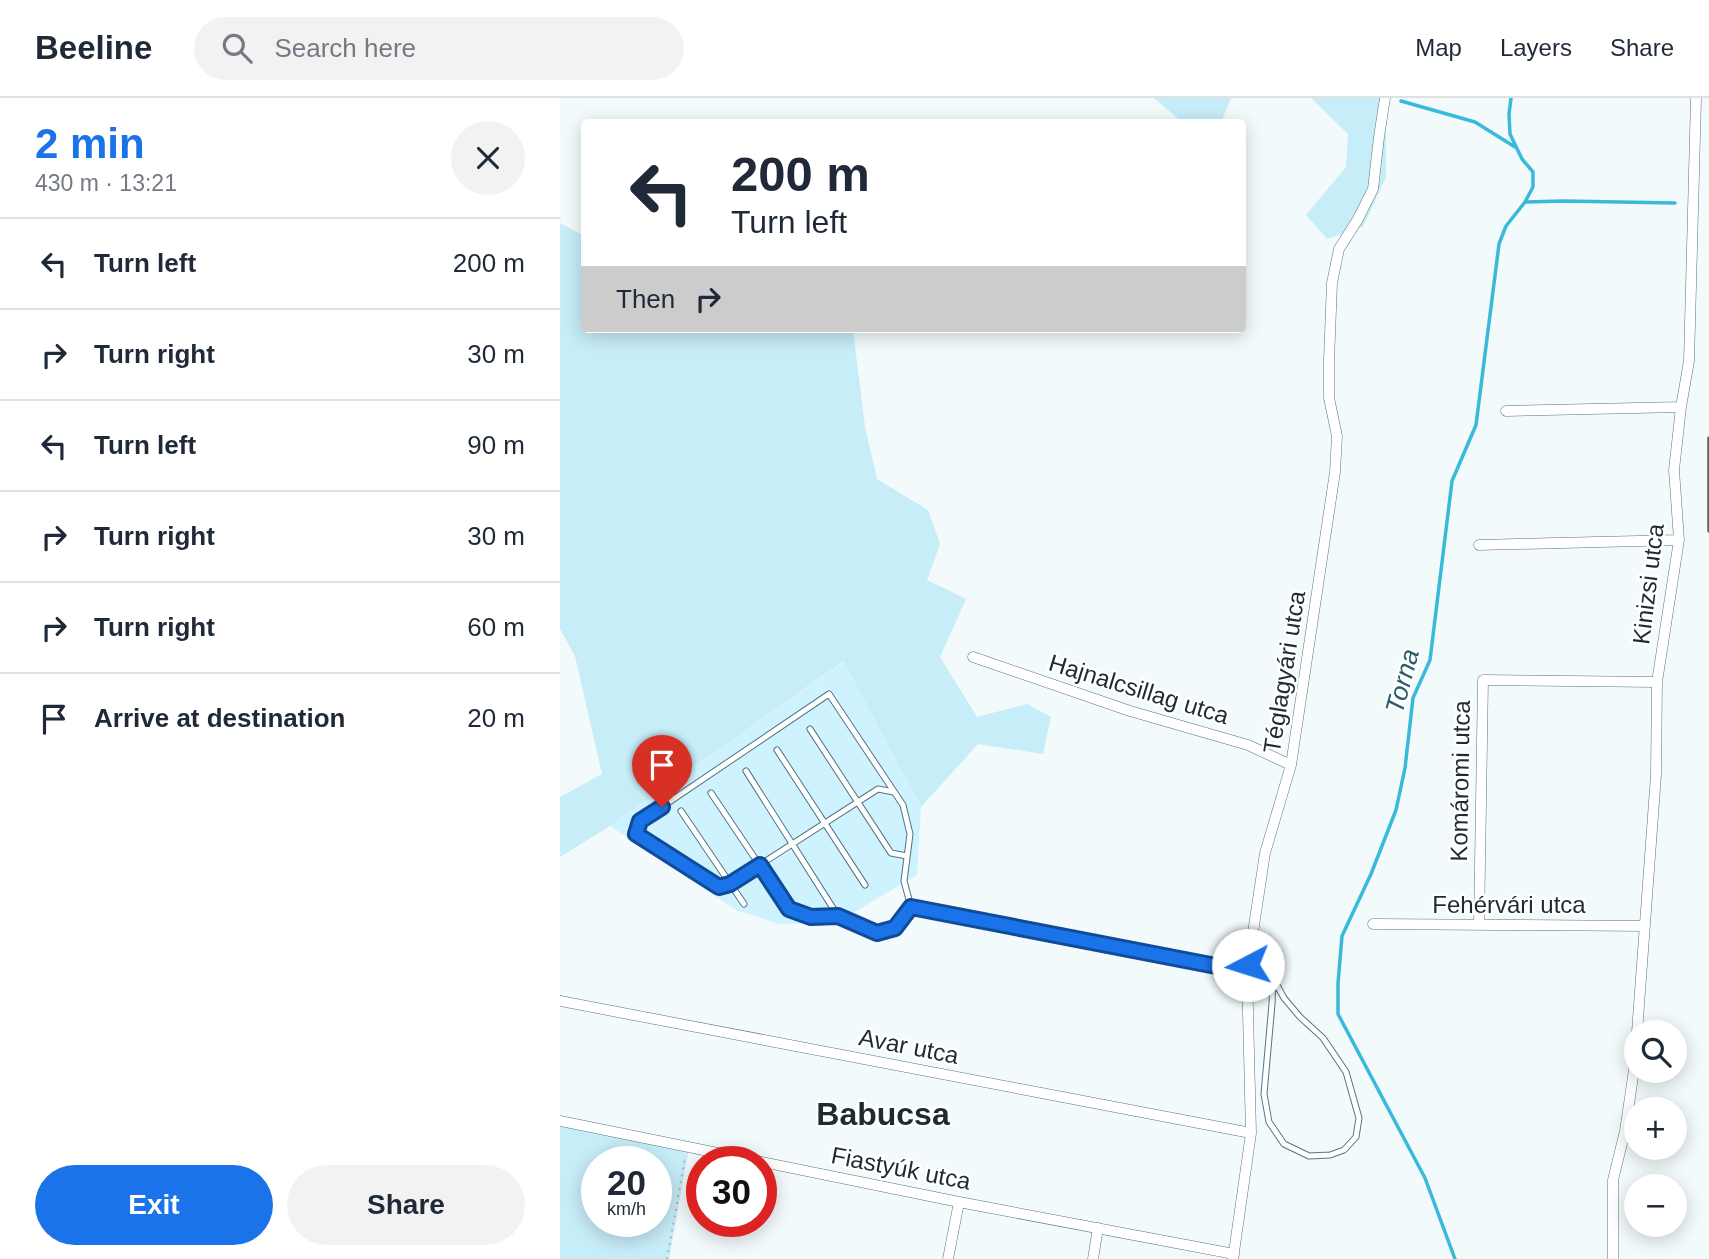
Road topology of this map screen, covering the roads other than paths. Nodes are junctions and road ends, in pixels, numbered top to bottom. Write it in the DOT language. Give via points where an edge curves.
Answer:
graph roads {
  1 [pos="1385,98"];
  2 [pos="1696,98"];
  3 [pos="1681,407"];
  4 [pos="1506,411"];
  5 [pos="1679,540"];
  6 [pos="1479,545"];
  7 [pos="973,657"];
  8 [pos="1657,682"];
  9 [pos="810,729"];
  10 [pos="777,750"];
  11 [pos="1291,765"];
  12 [pos="746,771"];
  13 [pos="894,792"];
  14 [pos="711,793"];
  15 [pos="858,802"];
  16 [pos="681,811"];
  17 [pos="824,823"];
  18 [pos="792,844"];
  19 [pos="907,856"];
  20 [pos="760,865"];
  21 [pos="730,884"];
  22 [pos="864,885"];
  23 [pos="744,904"];
  24 [pos="911,907"];
  25 [pos="838,916"];
  26 [pos="1373,924"];
  27 [pos="1479,925"];
  28 [pos="1645,926"];
  29 [pos="1247,968"];
  30 [pos="1273,978"];
  31 [pos="560,1001"];
  32 [pos="1638,1020"];
  33 [pos="1632,1083"];
  34 [pos="560,1121"];
  35 [pos="1251,1133"];
  36 [pos="959,1202"];
  37 [pos="1098,1228"];
  38 [pos="1233,1257"];
  39 [pos="948,1259"];
  40 [pos="1093,1259"];
  41 [pos="1613,1259"];
  1 -- 11 [label="street, Téglagyári utca" via="1373,190 1339,249 1332,283 1329,398 1337,436 1335,472"];
  2 -- 3 [label="street, Kinizsi utca" via="1689,361"];
  3 -- 4 [label="street"];
  3 -- 5 [label="street, Kinizsi utca" via="1674,470"];
  5 -- 6 [label="street"];
  5 -- 8 [label="street, Kinizsi utca"];
  7 -- 11 [label="street, Hajnalcsillag utca" via="1130,711 1248,745"];
  8 -- 27 [label="street, Komáromi utca" via="1483,680"];
  8 -- 28 [label="street, Kinizsi utca" via="1656,775"];
  9 -- 15 [label="lane"];
  10 -- 17 [label="lane"];
  11 -- 29 [label="street, Téglagyári utca" via="1265,853"];
  12 -- 18 [label="lane"];
  13 -- 15 [label="lane" via="878,789"];
  13 -- 19 [label="lane" via="903,805 910,834"];
  13 -- 21 [label="lane" via="829,694 640,821 636,834 719,887"];
  14 -- 20 [label="lane"];
  15 -- 17 [label="lane"];
  15 -- 19 [label="lane" via="891,853"];
  16 -- 21 [label="lane"];
  17 -- 18 [label="lane"];
  17 -- 22 [label="lane"];
  18 -- 20 [label="lane"];
  18 -- 25 [label="lane"];
  19 -- 24 [label="lane" via="904,881"];
  20 -- 21 [label="lane"];
  20 -- 25 [label="lane" via="789,909 811,917"];
  21 -- 23 [label="lane"];
  24 -- 25 [label="lane" via="895,928 877,933"];
  24 -- 29 [label="street"];
  26 -- 27 [label="street, Fehérvári utca"];
  27 -- 28 [label="street, Fehérvári utca"];
  28 -- 32 [label="street, Kinizsi utca"];
  29 -- 30 [label="lane"];
  29 -- 35 [label="street, Téglagyári utca"];
  30 -- 30 [label="lane" via="1284,998 1346,1072 1359,1118 1356,1136 1344,1150 1309,1156 1284,1144 1269,1122 1264,1094"];
  31 -- 35 [label="street, Avar utca"];
  33 -- 41 [label="street" via="1613,1180"];
  34 -- 36 [label="street, Fiastyúk utca"];
  35 -- 38 [label="street, Téglagyári utca"];
  36 -- 37 [label="street, Fiastyúk utca"];
  36 -- 39 [label="street"];
  37 -- 38 [label="street, Fiastyúk utca"];
  37 -- 40 [label="street"];
}
